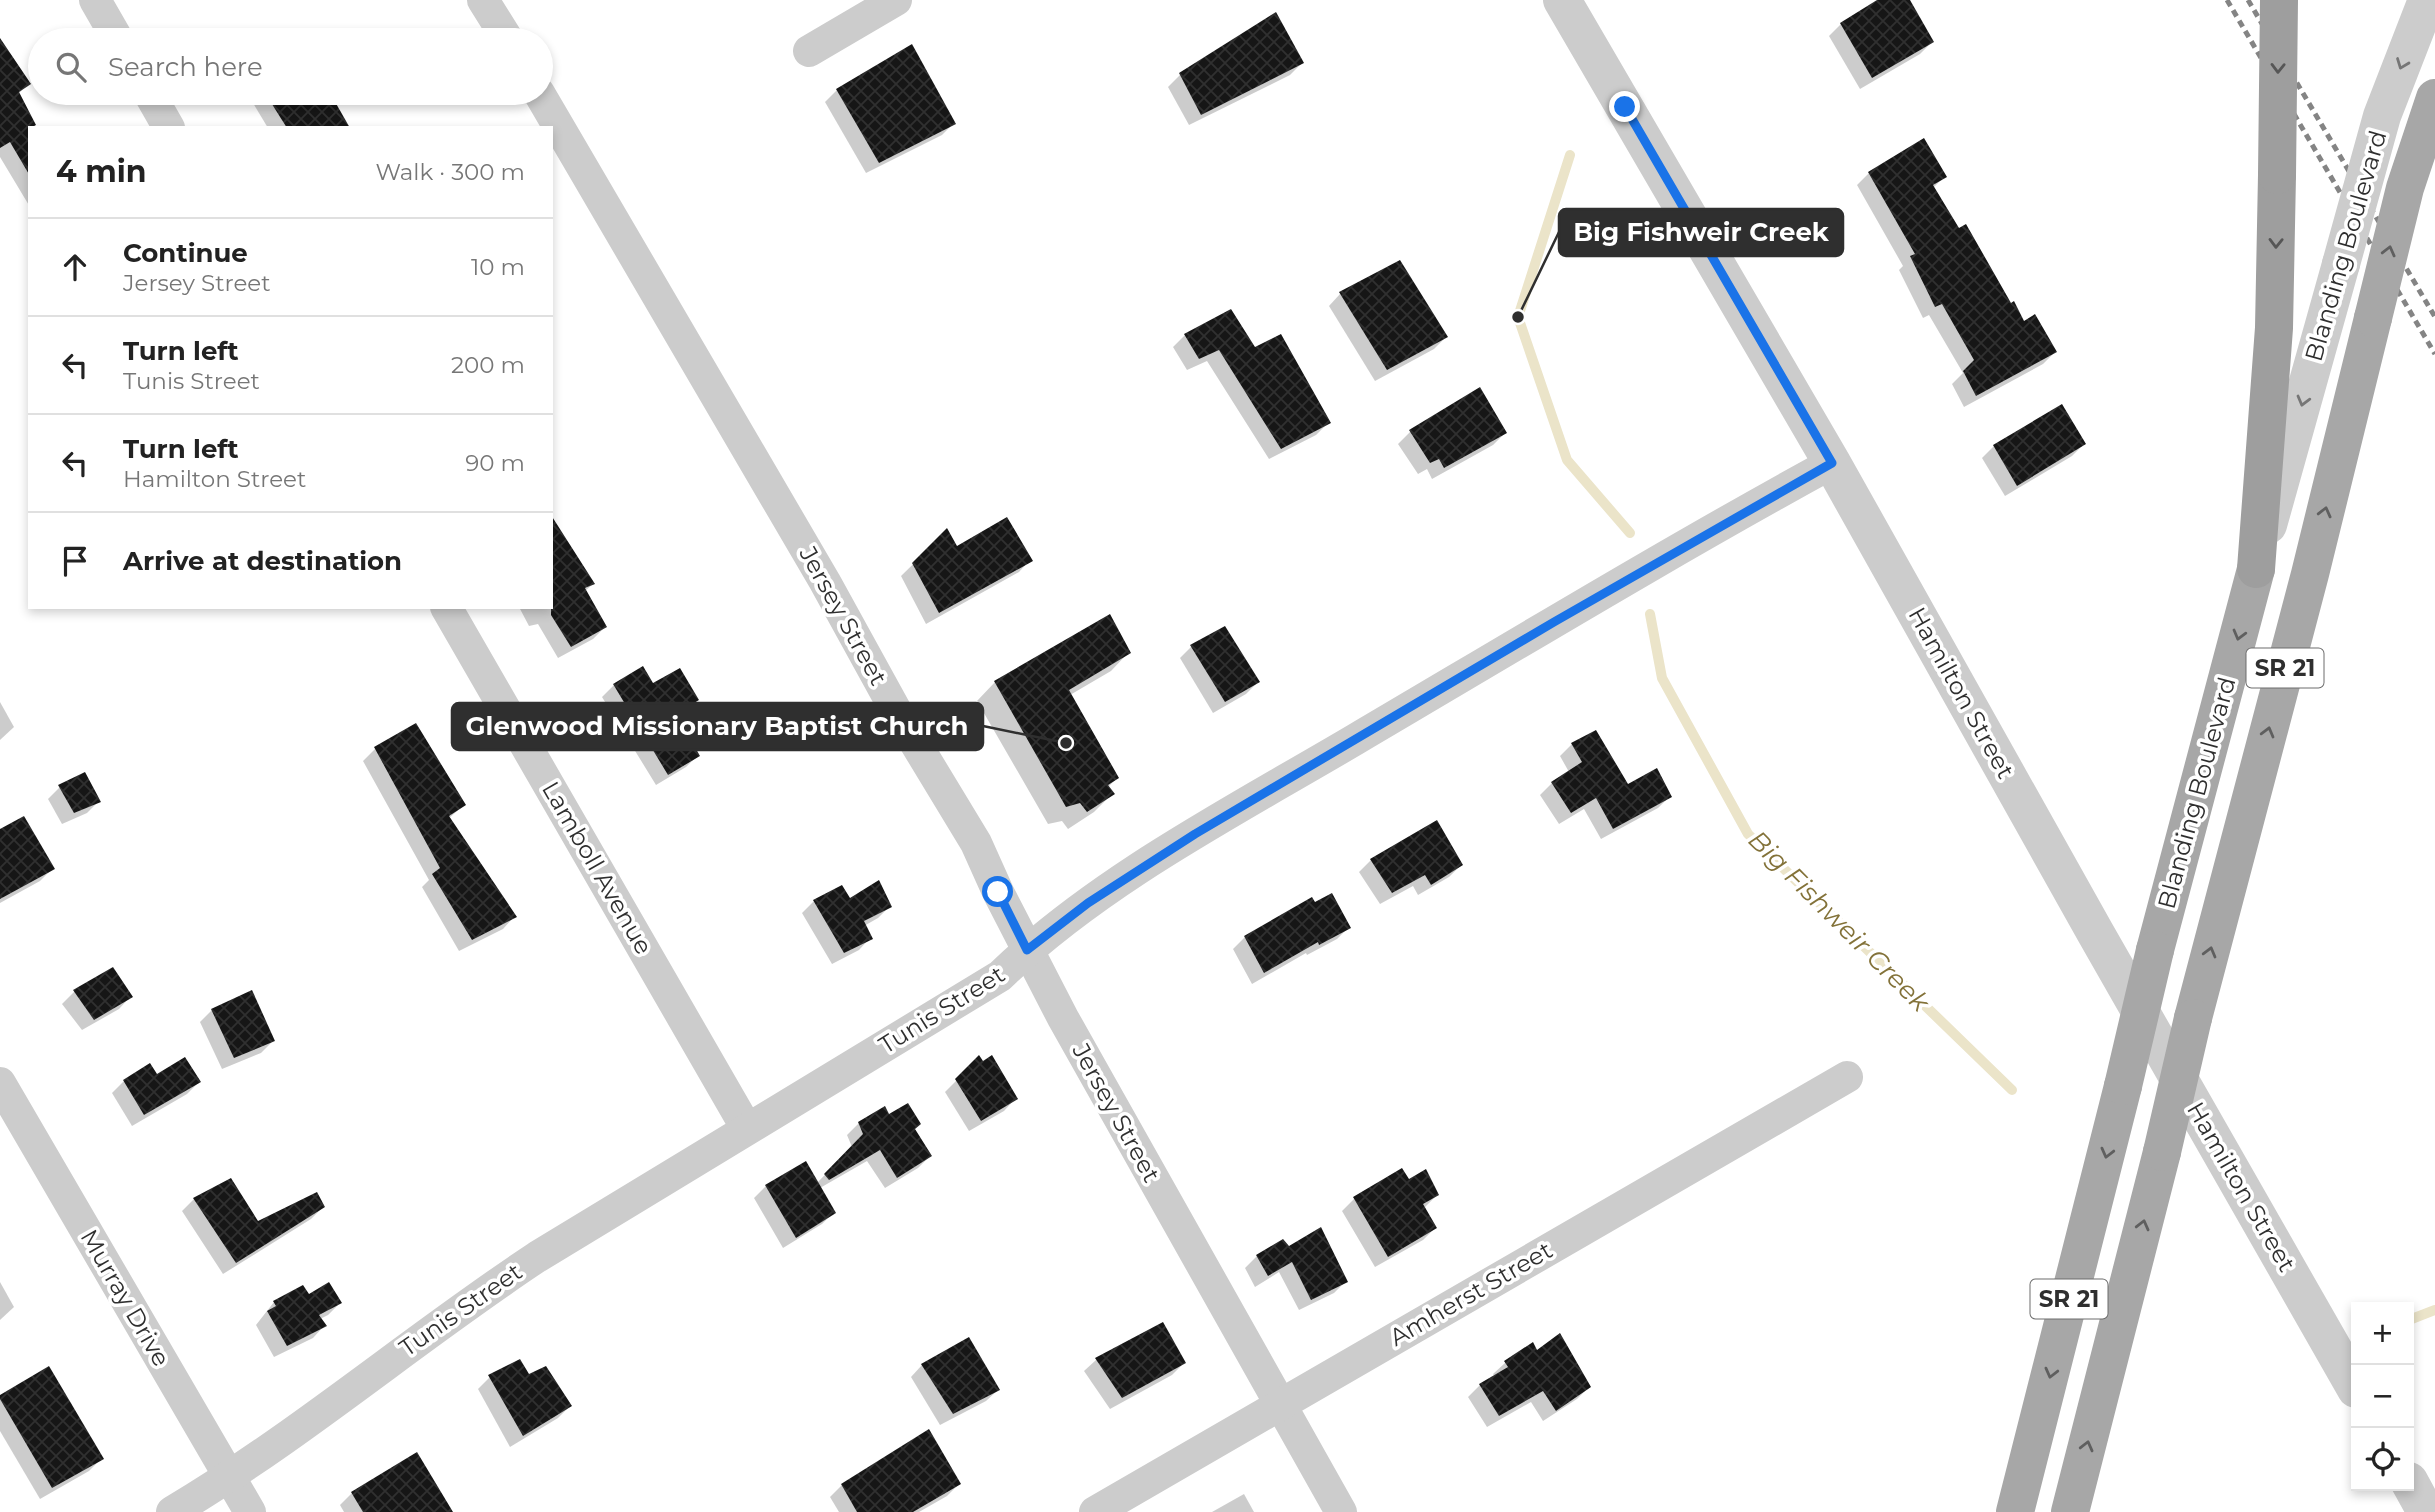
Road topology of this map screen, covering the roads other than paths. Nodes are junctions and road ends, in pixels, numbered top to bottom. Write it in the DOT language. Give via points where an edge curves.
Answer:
graph roads {
  1 [pos="95,0"];
  2 [pos="483,0"];
  3 [pos="896,0"];
  4 [pos="1562,0"];
  5 [pos="2279,0"];
  6 [pos="2427,0"];
  7 [pos="111,28"];
  8 [pos="500,28"];
  9 [pos="810,51"];
  10 [pos="2435,98"];
  11 [pos="156,105"];
  12 [pos="546,105"];
  13 [pos="168,126"];
  14 [pos="1832,463"];
  15 [pos="2256,569"];
  16 [pos="447,609"];
  17 [pos="1027,950"];
  18 [pos="1847,1077"];
  19 [pos="0,1083"];
  20 [pos="747,1129"];
  21 [pos="2351,1380"];
  22 [pos="1280,1404"];
  23 [pos="230,1478"];
  24 [pos="2414,1490"];
  25 [pos="172,1512"];
  26 [pos="250,1512"];
  27 [pos="1095,1512"];
  28 [pos="1341,1512"];
  29 [pos="2015,1512"];
  30 [pos="2070,1512"];
  31 [pos="2426,1512"];
  1 -- 7 [label="street"];
  2 -- 8 [label="street"];
  3 -- 9 [label="street"];
  4 -- 14 [label="street, Hamilton Street"];
  5 -- 15 [label="highway, one-way, bridge" via="2274,328"];
  6 -- 15 [label="street, Blanding Boulevard / SR 21, one-way, bridge" via="2382,116"];
  30 -- 10 [label="main road, Blanding Boulevard / SR 21, one-way, bridge" via="2405,188"];
  11 -- 13 [label="street"];
  12 -- 17 [label="street, Jersey Street" via="976,843"];
  14 -- 17 [label="street, Tunis Street" via="1195,834 1088,903"];
  14 -- 21 [label="street, Hamilton Street"];
  15 -- 29 [label="main road, Blanding Boulevard / SR 21, one-way, bridge" via="2155,950"];
  16 -- 20 [label="street, Lamboll Avenue"];
  17 -- 20 [label="street, Tunis Street" via="1000,976"];
  17 -- 22 [label="street, Jersey Street"];
  18 -- 22 [label="street, Amherst Street"];
  19 -- 23 [label="street, Murray Drive"];
  20 -- 23 [label="street, Tunis Street" via="471,1301"];
  22 -- 27 [label="street, Amherst Street"];
  22 -- 28 [label="street, Jersey Street"];
  23 -- 25 [label="street, Tunis Street"];
  23 -- 26 [label="street, Murray Drive"];
  24 -- 31 [label="street"];
}
